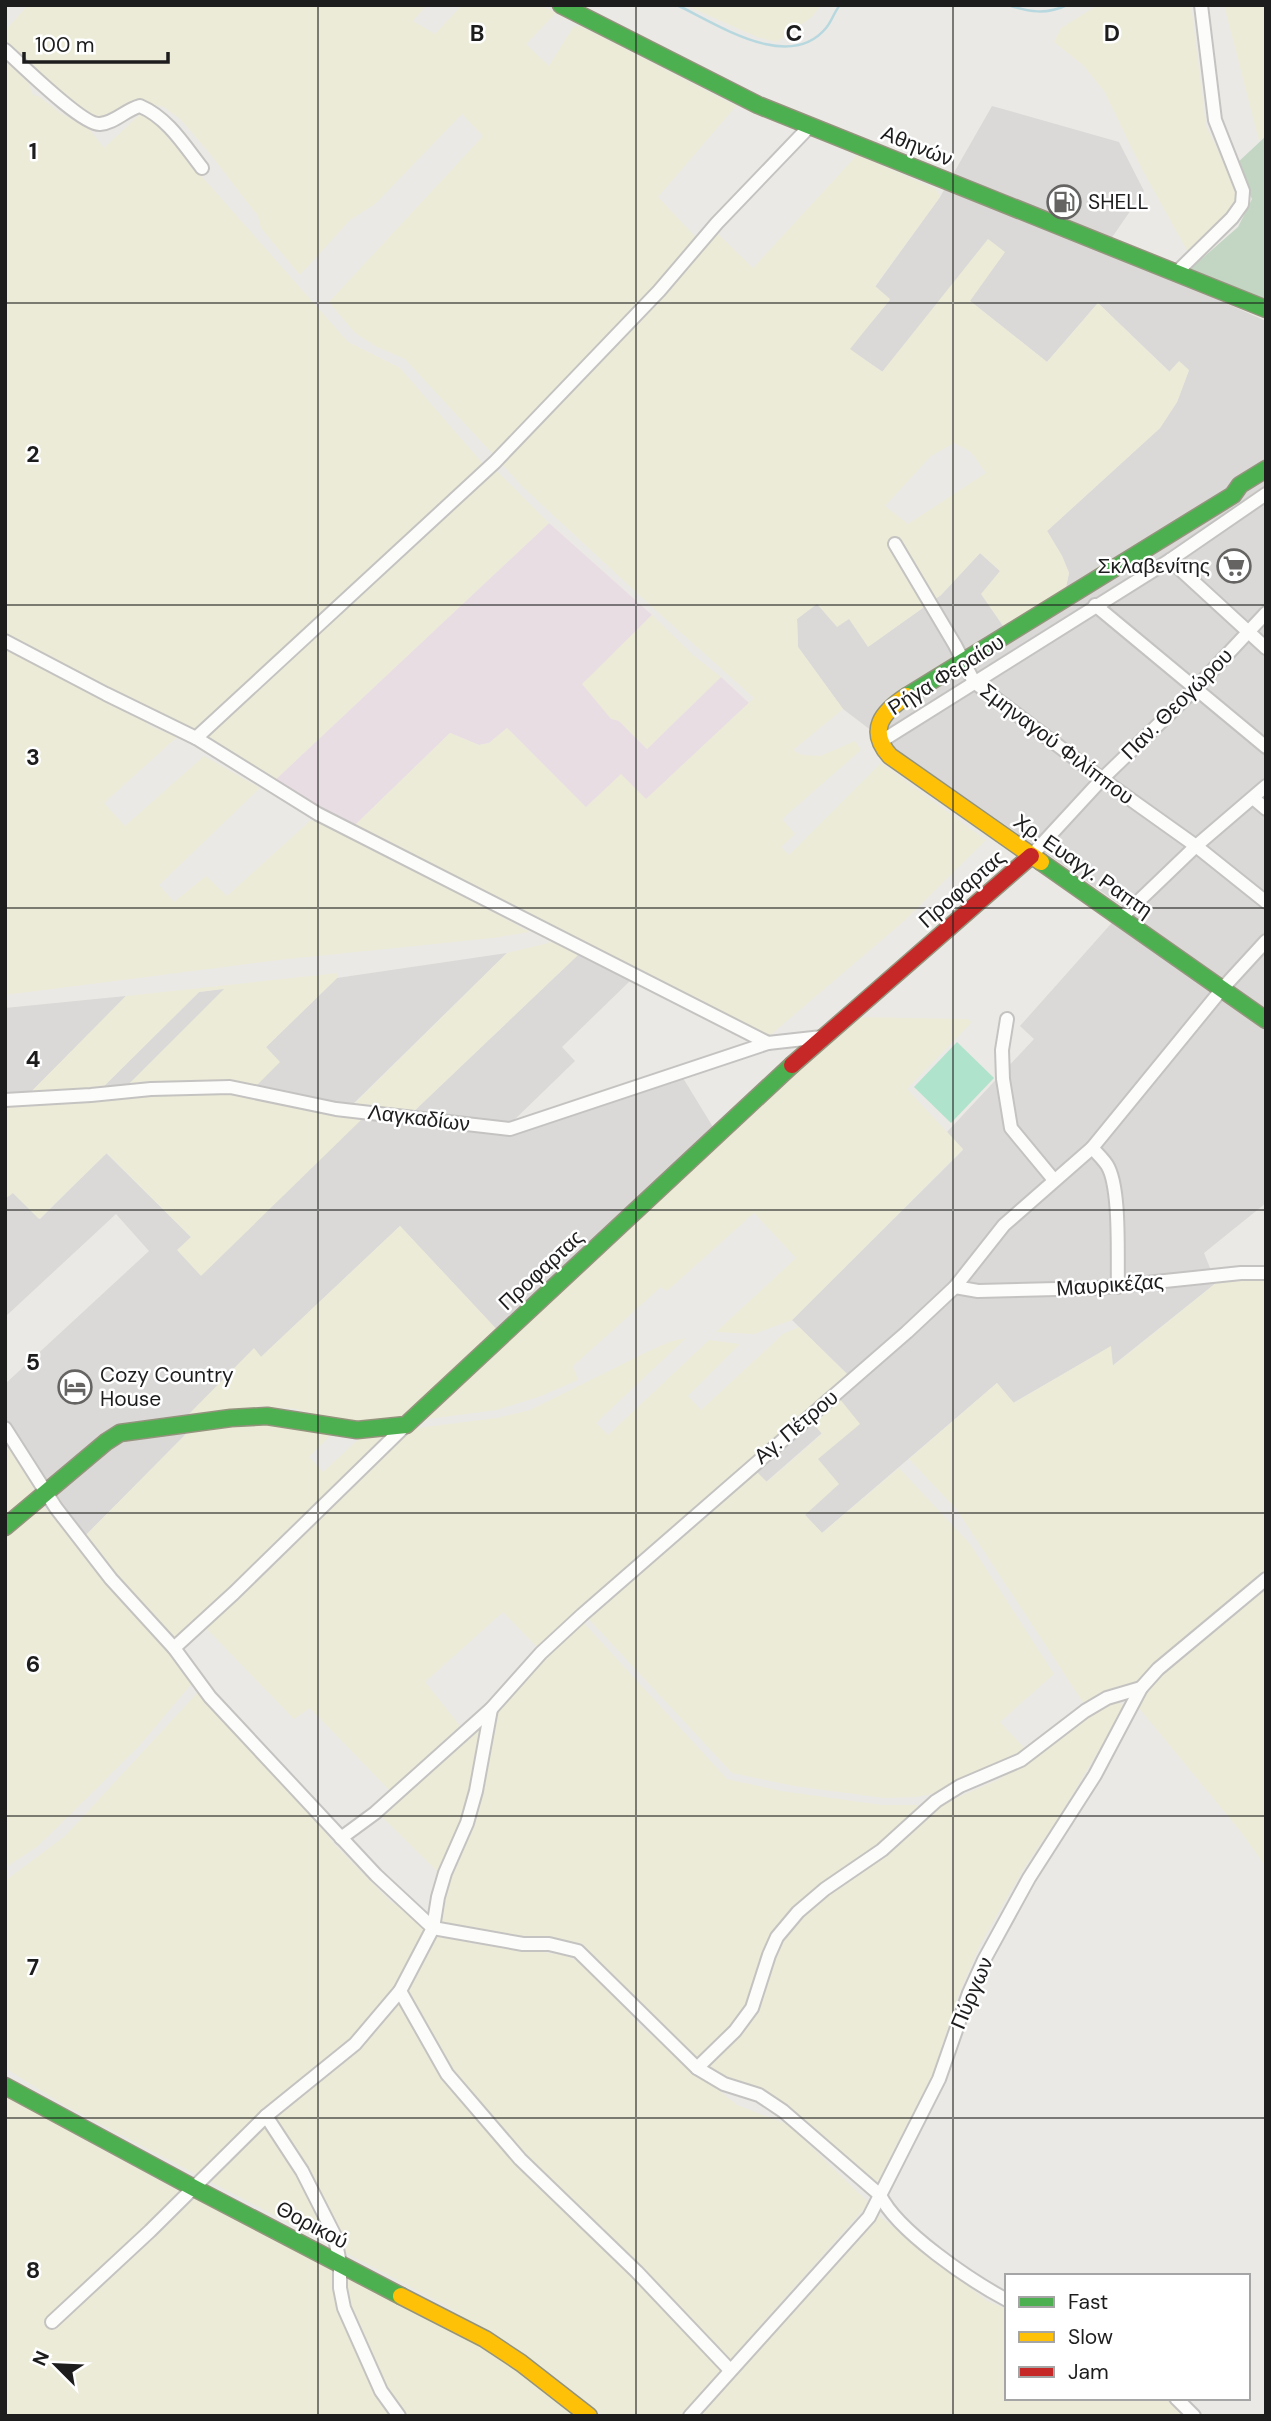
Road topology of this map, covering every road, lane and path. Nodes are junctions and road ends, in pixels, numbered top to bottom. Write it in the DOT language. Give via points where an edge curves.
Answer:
graph roads {
  1 [pos="561,5"];
  2 [pos="1201,5"];
  3 [pos="5,50"];
  4 [pos="810,126"];
  5 [pos="202,168"];
  6 [pos="1177,272"];
  7 [pos="1266,309"];
  8 [pos="1266,469"];
  9 [pos="1266,481"];
  10 [pos="1266,494"];
  11 [pos="1237,502"];
  12 [pos="895,544"];
  13 [pos="1170,560"];
  14 [pos="1095,605"];
  15 [pos="1266,613"];
  16 [pos="1248,631"];
  17 [pos="5,640"];
  18 [pos="1266,648"];
  19 [pos="965,662"];
  20 [pos="974,682"];
  21 [pos="1195,689"];
  22 [pos="196,737"];
  23 [pos="880,742"];
  24 [pos="1266,747"];
  25 [pos="1102,779"];
  26 [pos="1266,786"];
  27 [pos="1253,798"];
  28 [pos="1266,809"];
  29 [pos="1196,846"];
  30 [pos="1031,856"];
  31 [pos="1266,902"];
  32 [pos="1121,918"];
  33 [pos="1266,941"];
  34 [pos="1222,989"];
  35 [pos="1007,1019"];
  36 [pos="1266,1020"];
  37 [pos="821,1037"];
  38 [pos="768,1043"];
  39 [pos="5,1100"];
  40 [pos="1093,1148"];
  41 [pos="1054,1180"];
  42 [pos="1266,1273"];
  43 [pos="955,1287"];
  44 [pos="1118,1287"];
  45 [pos="406,1425"];
  46 [pos="5,1429"];
  47 [pos="46,1493"];
  48 [pos="5,1527"];
  49 [pos="1266,1579"];
  50 [pos="174,1648"];
  51 [pos="1141,1688"];
  52 [pos="491,1709"];
  53 [pos="341,1838"];
  54 [pos="433,1928"];
  55 [pos="400,1991"];
  56 [pos="698,2068"];
  57 [pos="5,2086"];
  58 [pos="266,2116"];
  59 [pos="194,2188"];
  60 [pos="880,2195"];
  61 [pos="340,2263"];
  62 [pos="1005,2299"];
  63 [pos="52,2322"];
  64 [pos="730,2370"];
  65 [pos="1178,2400"];
  66 [pos="399,2416"];
  67 [pos="590,2416"];
  68 [pos="691,2416"];
  69 [pos="1194,2416"];
  1 -- 4 [label="street, Αθηνών" via="758,105"];
  2 -- 6 [label="street" via="1215,120 1243,191 1242,204"];
  3 -- 5 [label="street" via="89,122 113,120 139,106 151,111 168,124"];
  4 -- 6 [label="street, Αθηνών"];
  4 -- 22 [label="street" via="495,462"];
  6 -- 7 [label="street, Αθηνών"];
  8 -- 11 [label="street, Ρήγα Φεραίου" via="1240,485"];
  9 -- 11 [label="street, Ρήγα Φεραίου"];
  10 -- 11 [label="street, Ρήγα Φεραίου"];
  11 -- 13 [label="street, Ρήγα Φεραίου"];
  11 -- 19 [label="street, Ρήγα Φεραίου"];
  12 -- 19 [label="street, Σμηναγού Φιλίππου"];
  13 -- 14 [label="street, Ρήγα Φεραίου"];
  13 -- 16 [label="street"];
  14 -- 20 [label="street, Ρήγα Φεραίου"];
  14 -- 21 [label="street"];
  15 -- 16 [label="street, Παν. Θεογώρου"];
  16 -- 18 [label="street"];
  16 -- 21 [label="street, Παν. Θεογώρου"];
  17 -- 22 [label="street"];
  19 -- 20 [label="street, Σμηναγού Φιλίππου"];
  19 -- 23 [label="street, Ρήγα Φεραίου" via="886,711 877,726"];
  20 -- 23 [label="street, Ρήγα Φεραίου"];
  20 -- 25 [label="street, Σμηναγού Φιλίππου"];
  21 -- 24 [label="street"];
  21 -- 25 [label="street, Παν. Θεογώρου"];
  22 -- 38 [label="street" via="318,814"];
  23 -- 30 [label="street, Χρ. Ευαγγ. Ραπτη" via="912,773"];
  25 -- 29 [label="street, Σμηναγού Φιλίππου"];
  25 -- 30 [label="street, Παν. Θεογώρου"];
  26 -- 27 [label="street"];
  27 -- 28 [label="street"];
  27 -- 29 [label="street"];
  29 -- 31 [label="street, Σμηναγού Φιλίππου"];
  29 -- 32 [label="street"];
  30 -- 32 [label="street, Χρ. Ευαγγ. Ραπτη"];
  30 -- 37 [label="street, Προφαρτας"];
  32 -- 34 [label="street, Χρ. Ευαγγ. Ραπτη"];
  33 -- 34 [label="street, Αγ. Πέτρου"];
  34 -- 36 [label="street, Χρ. Ευαγγ. Ραπτη"];
  34 -- 40 [label="street, Αγ. Πέτρου"];
  35 -- 41 [label="street" via="1003,1079 1011,1128"];
  37 -- 38 [label="street, Λαγκαδίων"];
  37 -- 45 [label="street, Προφαρτας"];
  38 -- 39 [label="street, Λαγκαδίων" via="510,1129 336,1109 230,1087"];
  40 -- 41 [label="street, Αγ. Πέτρου"];
  40 -- 44 [label="street" via="1111,1174"];
  41 -- 43 [label="street, Αγ. Πέτρου" via="1004,1224"];
  42 -- 44 [label="street, Μαυρικέζας"];
  43 -- 44 [label="street, Μαυρικέζας" via="978,1291"];
  43 -- 52 [label="street, Αγ. Πέτρου" via="582,1615"];
  45 -- 47 [label="street" via="357,1430 267,1416 120,1433"];
  45 -- 50 [label="street"];
  46 -- 47 [label="street"];
  47 -- 48 [label="street"];
  47 -- 50 [label="street" via="111,1579"];
  49 -- 51 [label="street, Πύργων"];
  50 -- 53 [label="street" via="210,1696"];
  51 -- 56 [label="street" via="1107,1698 1021,1759 936,1801 882,1850 798,1912 777,1937 752,2008"];
  51 -- 60 [label="street, Πύργων" via="1095,1775 1029,1878 984,1960 939,2080"];
  52 -- 53 [label="street, Αγ. Πέτρου"];
  52 -- 54 [label="street" via="476,1791 445,1873"];
  53 -- 54 [label="street"];
  54 -- 55 [label="street"];
  54 -- 56 [label="street" via="578,1951"];
  55 -- 58 [label="street" via="355,2044"];
  55 -- 64 [label="street" via="447,2074 520,2159"];
  56 -- 60 [label="street" via="783,2111"];
  57 -- 59 [label="street, Θορικού"];
  58 -- 59 [label="street"];
  58 -- 61 [label="street" via="322,2207"];
  59 -- 61 [label="street, Θορικού"];
  59 -- 63 [label="street"];
  60 -- 62 [label="street" via="886,2208 918,2237"];
  60 -- 64 [label="street, Πύργων" via="869,2217"];
  61 -- 66 [label="street" via="344,2308 382,2391"];
  61 -- 67 [label="street, Θορικού" via="485,2339"];
  64 -- 68 [label="street, Πύργων"];
  65 -- 69 [label="street"];
}
